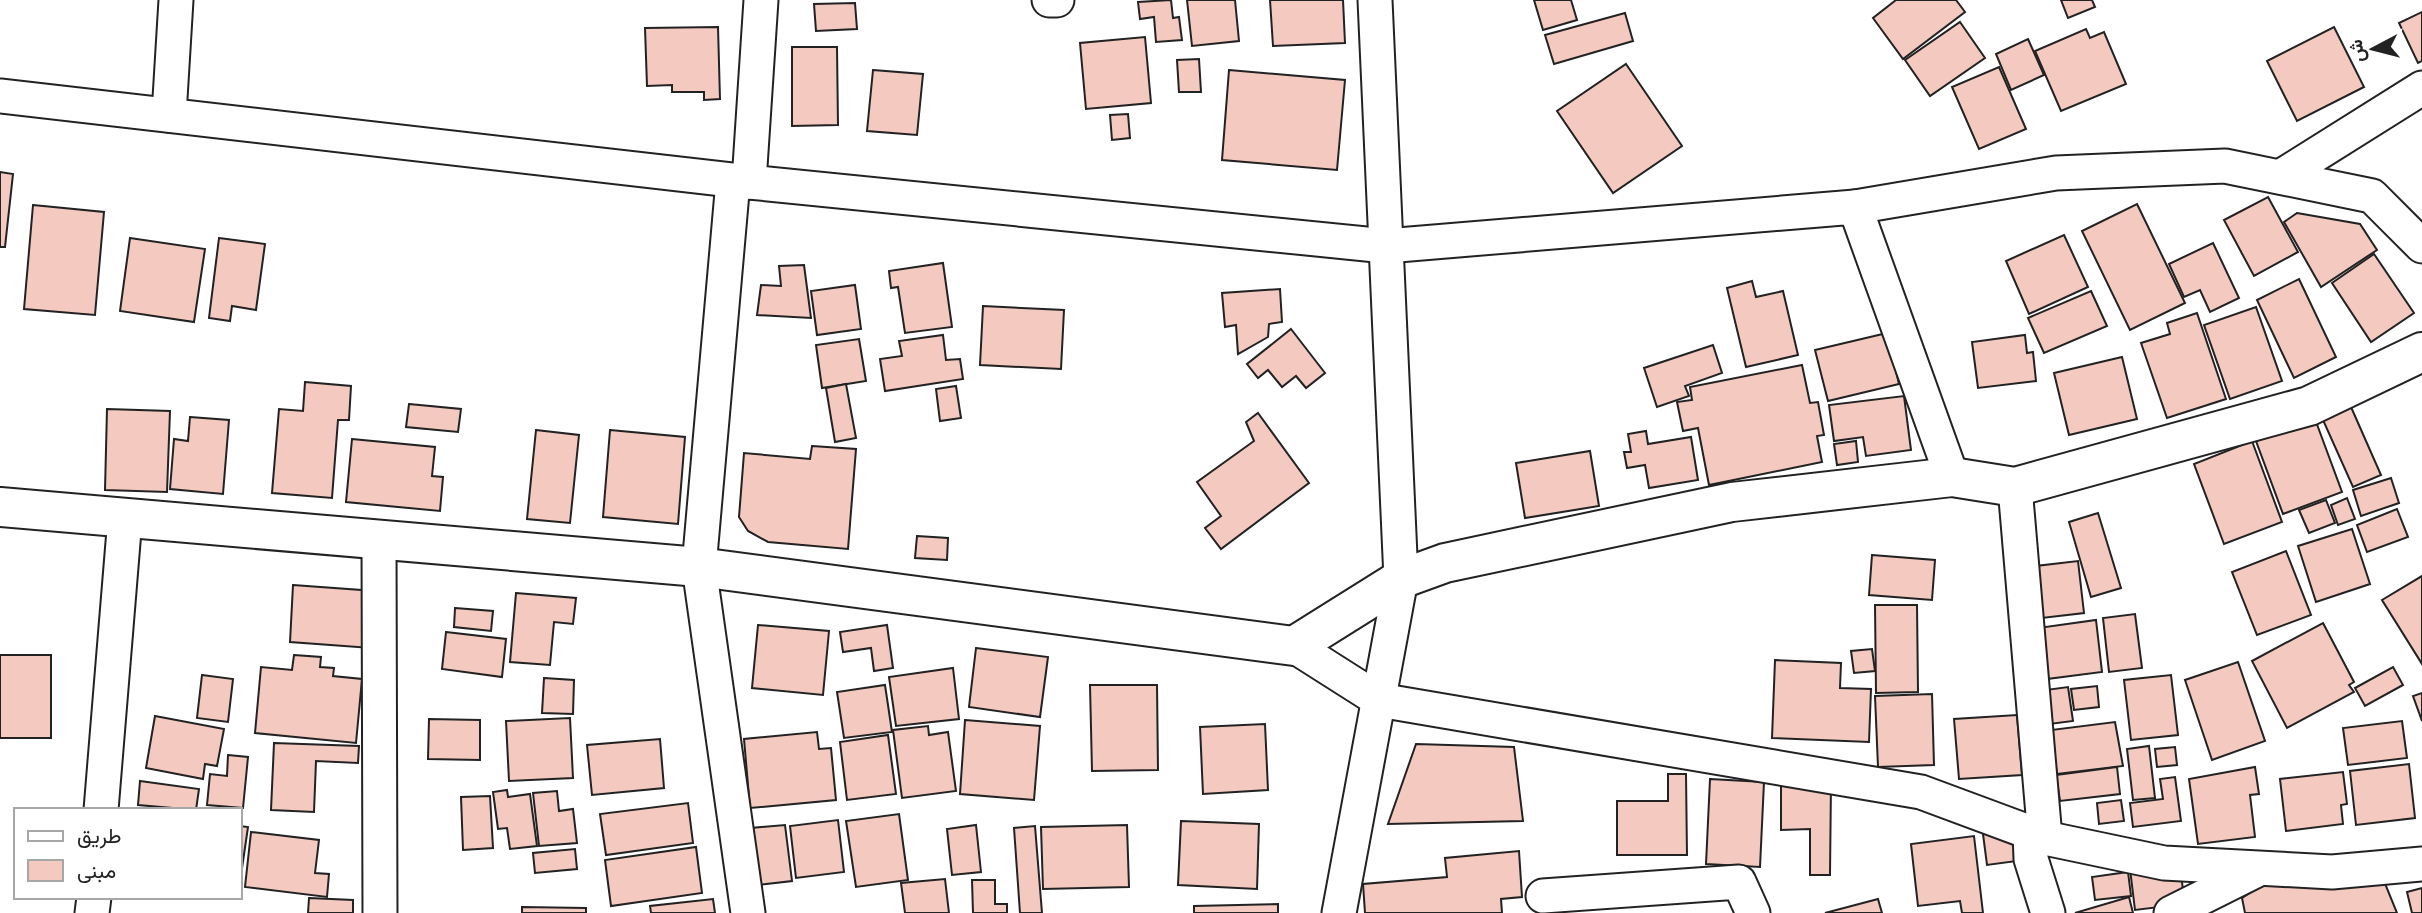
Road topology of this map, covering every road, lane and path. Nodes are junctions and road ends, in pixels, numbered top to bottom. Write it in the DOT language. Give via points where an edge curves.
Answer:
graph roads {
  1 [pos="176,0"];
  2 [pos="761,0"];
  3 [pos="1049,0"];
  4 [pos="1057,0"];
  5 [pos="1375,0"];
  6 [pos="2422,88"];
  7 [pos="0,96"];
  8 [pos="169,115"];
  9 [pos="2280,177"];
  10 [pos="741,181"];
  11 [pos="1855,207"];
  12 [pos="1386,246"];
  13 [pos="2422,246"];
  14 [pos="2422,352"];
  15 [pos="1952,477"];
  16 [pos="2015,487"];
  17 [pos="0,507"];
  18 [pos="125,518"];
  19 [pos="379,540"];
  20 [pos="699,567"];
  21 [pos="1401,579"];
  22 [pos="1294,646"];
  23 [pos="1378,700"];
  24 [pos="101,808"];
  25 [pos="2037,835"];
  26 [pos="2422,864"];
  27 [pos="2260,868"];
  28 [pos="1543,896"];
  29 [pos="380,913"];
  30 [pos="748,913"];
  31 [pos="1339,913"];
  32 [pos="1753,913"];
  33 [pos="2048,913"];
  34 [pos="2171,913"];
  1 -- 8 [label="street"];
  2 -- 10 [label="street"];
  3 -- 4 [label="street"];
  5 -- 12 [label="street"];
  6 -- 9 [label="street"];
  7 -- 8 [label="street"];
  8 -- 10 [label="street"];
  9 -- 11 [label="street" via="2225,166 2056,173"];
  9 -- 13 [label="street" via="2372,196"];
  10 -- 12 [label="street"];
  10 -- 20 [label="street"];
  11 -- 12 [label="street"];
  11 -- 15 [label="street"];
  12 -- 21 [label="street"];
  14 -- 16 [label="street" via="2309,405"];
  15 -- 16 [label="street"];
  15 -- 21 [label="street" via="1732,502 1445,563"];
  16 -- 25 [label="street"];
  17 -- 18 [label="street"];
  18 -- 19 [label="street"];
  18 -- 24 [label="street"];
  19 -- 20 [label="street"];
  19 -- 29 [label="street"];
  20 -- 22 [label="street"];
  20 -- 30 [label="street"];
  21 -- 22 [label="street"];
  21 -- 23 [label="street"];
  22 -- 23 [label="street"];
  23 -- 25 [label="street" via="1921,792"];
  23 -- 31 [label="street"];
  25 -- 27 [label="street" via="2164,863"];
  25 -- 33 [label="street" via="2031,859"];
  26 -- 27 [label="street" via="2332,872"];
  27 -- 34 [label="street"];
  28 -- 32 [label="street" via="1738,882"];
}
